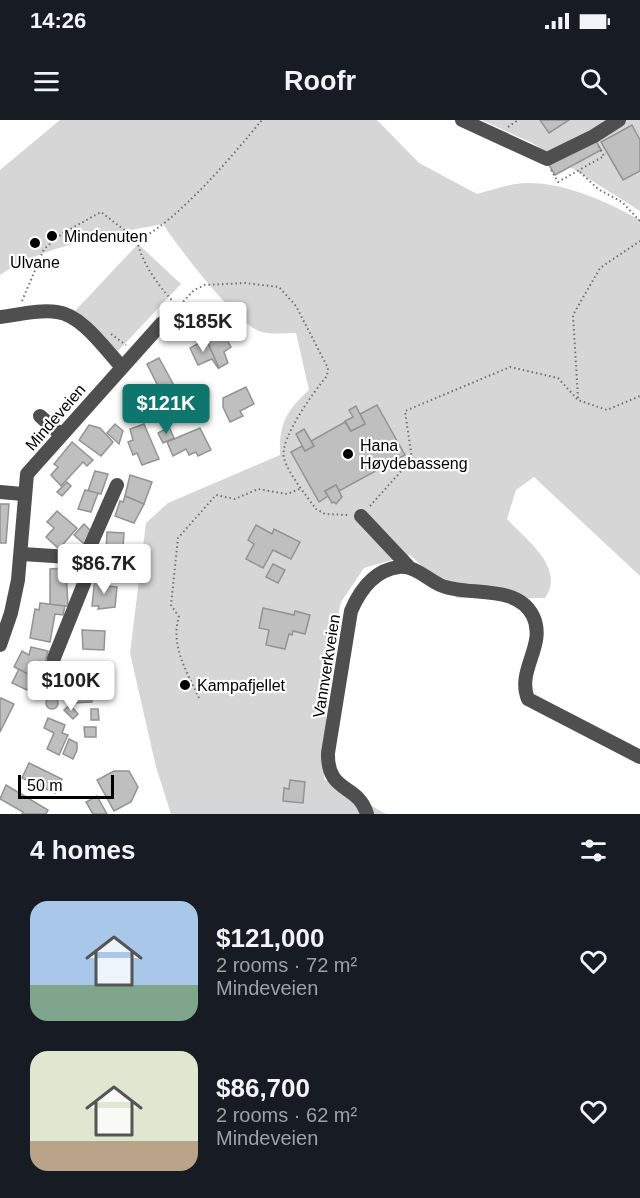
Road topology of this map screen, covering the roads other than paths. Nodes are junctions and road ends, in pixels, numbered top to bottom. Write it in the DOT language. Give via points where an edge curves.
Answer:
graph roads {
  1 [pos="619,120"];
  2 [pos="469,121"];
  3 [pos="0,317"];
  4 [pos="162,323"];
  5 [pos="122,366"];
  6 [pos="40,416"];
  7 [pos="61,435"];
  8 [pos="117,485"];
  9 [pos="0,492"];
  10 [pos="23,494"];
  11 [pos="361,516"];
  12 [pos="22,554"];
  13 [pos="85,558"];
  14 [pos="409,567"];
  15 [pos="0,645"];
  16 [pos="49,684"];
  17 [pos="640,757"];
  18 [pos="367,814"];
  1 -- 2 [label="street" via="547,159"];
  3 -- 5 [label="street" via="54,311 67,315"];
  4 -- 5 [label="street, Mindeveien"];
  5 -- 7 [label="street, Mindeveien"];
  6 -- 7 [label="street"];
  7 -- 10 [label="street, Mindeveien" via="27,474"];
  8 -- 13 [label="street"];
  9 -- 10 [label="street"];
  10 -- 12 [label="street, Mindeveien"];
  11 -- 14 [label="street"];
  12 -- 13 [label="street"];
  12 -- 15 [label="street, Mindeveien" via="11,613"];
  13 -- 16 [label="street" via="87,576 54,658"];
  14 -- 17 [label="street" via="441,586 497,594 524,606 537,627 523,683 528,699"];
  14 -- 18 [label="street, Vannverkveien" via="382,571 366,584 351,611 342,652 328,763 335,781 359,798"];
}
